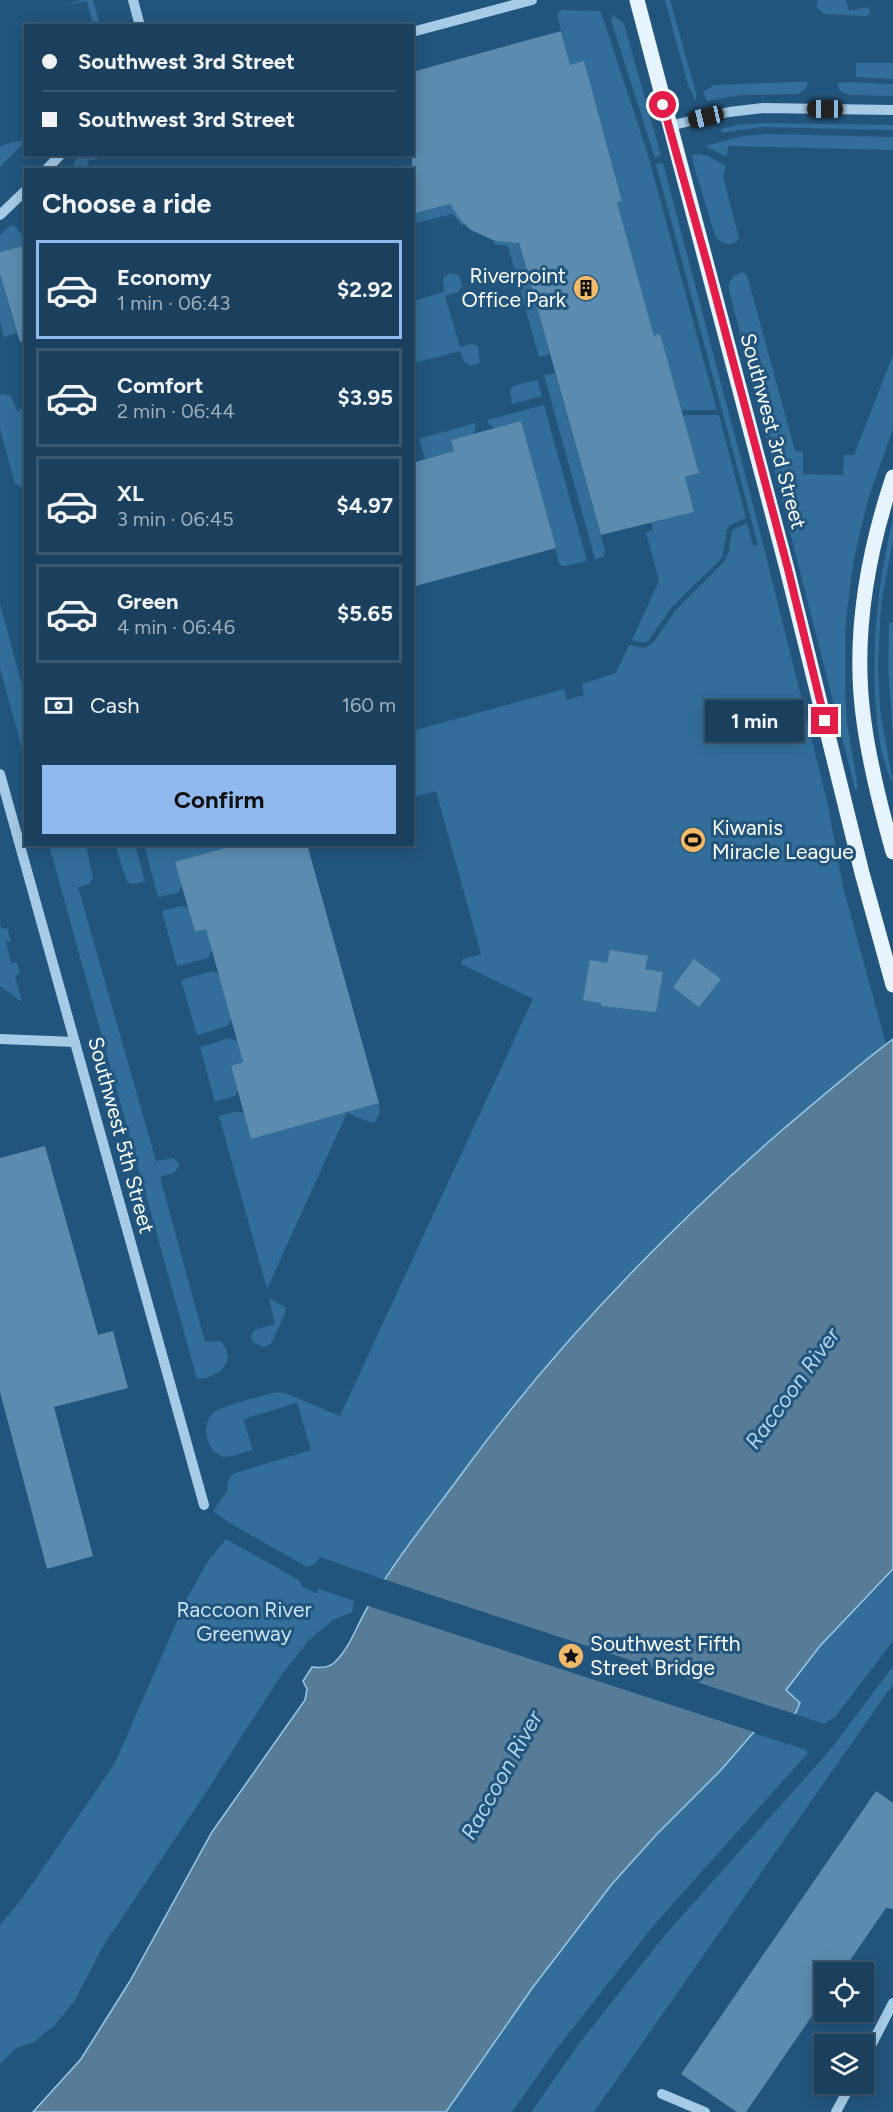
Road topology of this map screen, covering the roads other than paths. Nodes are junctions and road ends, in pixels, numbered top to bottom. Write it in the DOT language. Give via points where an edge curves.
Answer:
graph roads {
  1 [pos="133,0"];
  2 [pos="532,0"];
  3 [pos="637,0"];
  4 [pos="139,24"];
  5 [pos="414,32"];
  6 [pos="893,110"];
  7 [pos="669,126"];
  8 [pos="59,156"];
  9 [pos="48,168"];
  10 [pos="24,192"];
  11 [pos="0,215"];
  12 [pos="893,477"];
  13 [pos="0,774"];
  14 [pos="893,852"];
  15 [pos="893,985"];
  16 [pos="0,1039"];
  17 [pos="75,1042"];
  18 [pos="204,1505"];
  19 [pos="893,2003"];
  20 [pos="874,2039"];
  21 [pos="662,2094"];
  22 [pos="846,2094"];
  23 [pos="705,2112"];
  24 [pos="836,2112"];
  1 -- 4 [label="street"];
  2 -- 5 [label="street"];
  3 -- 7 [label="main road, Southwest 3rd Street"];
  6 -- 7 [label="street" via="763,108"];
  7 -- 15 [label="main road, Southwest 3rd Street" via="788,569"];
  8 -- 9 [label="street"];
  10 -- 11 [label="street"];
  12 -- 14 [label="main road" via="878,521 868,573 860,673 875,785"];
  13 -- 17 [label="street, Southwest 5th Street"];
  16 -- 17 [label="street"];
  17 -- 18 [label="street, Southwest 5th Street"];
  19 -- 20 [label="street"];
  21 -- 23 [label="street"];
  22 -- 24 [label="street"];
}
